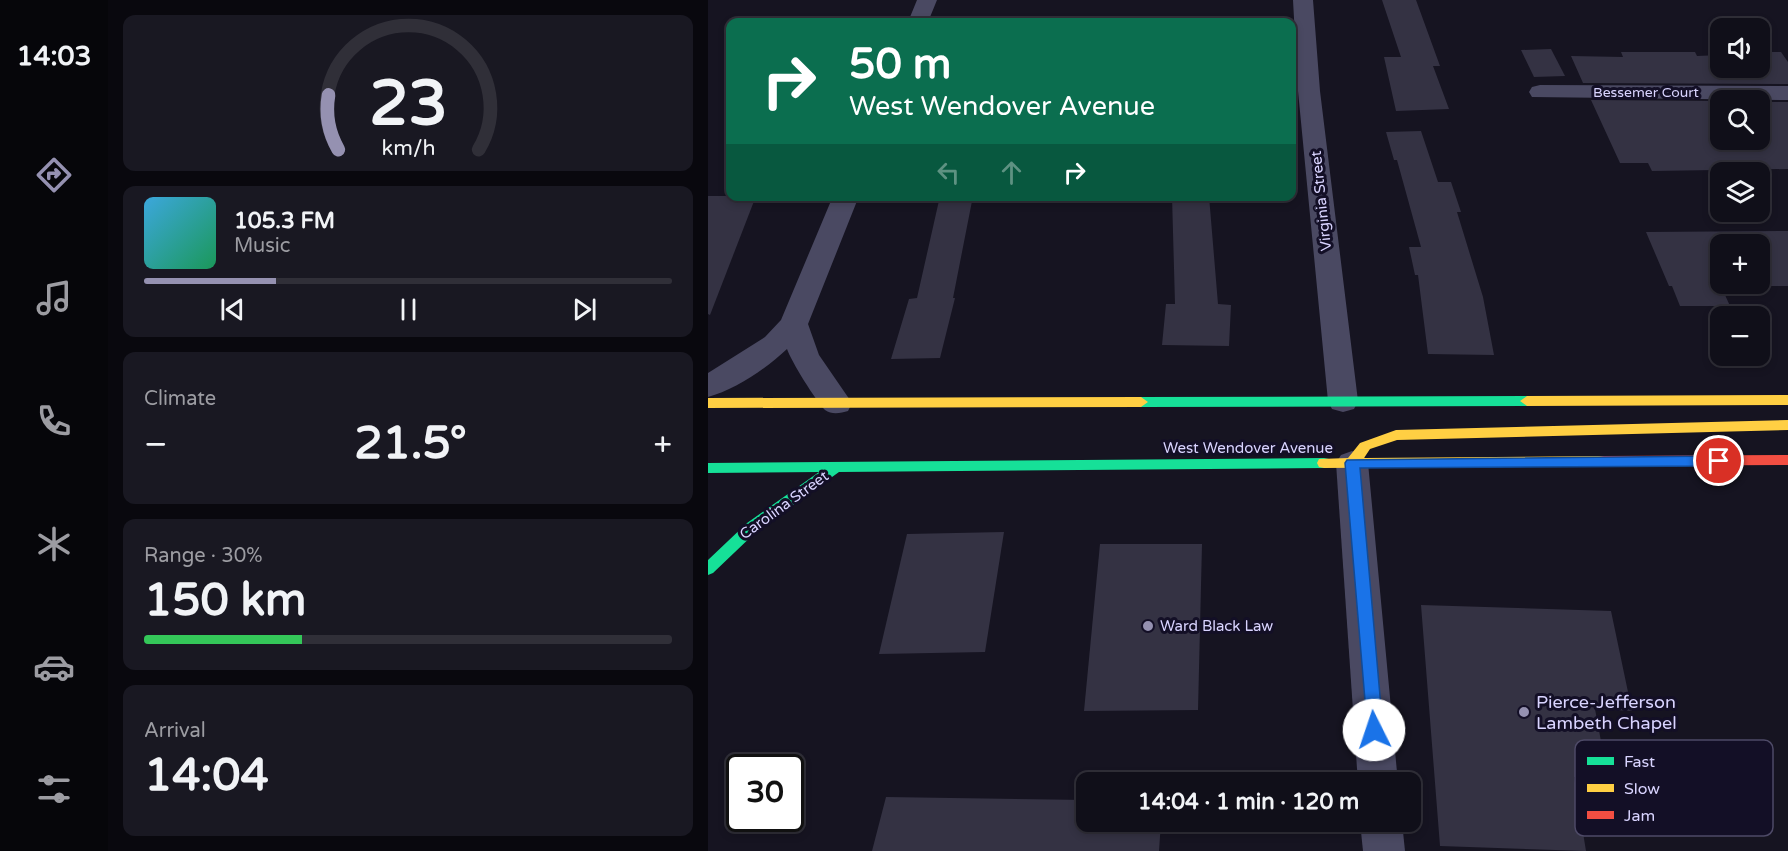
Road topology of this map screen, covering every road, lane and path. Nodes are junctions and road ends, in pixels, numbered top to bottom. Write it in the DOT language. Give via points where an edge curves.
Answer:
graph roads {
  1 [pos="927,0"];
  2 [pos="1304,0"];
  3 [pos="920,18"];
  4 [pos="1540,92"];
  5 [pos="1788,93"];
  6 [pos="844,201"];
  7 [pos="794,324"];
  8 [pos="708,387"];
  9 [pos="1788,400"];
  10 [pos="1343,401"];
  11 [pos="708,403"];
  12 [pos="837,403"];
  13 [pos="1788,425"];
  14 [pos="1788,460"];
  15 [pos="1352,463"];
  16 [pos="836,467"];
  17 [pos="708,468"];
  18 [pos="708,569"];
  19 [pos="1377,772"];
  20 [pos="1382,832"];
  21 [pos="1384,851"];
  1 -- 3 [label="street"];
  2 -- 10 [label="street, Virginia Street" via="1309,91"];
  4 -- 5 [label="street, Bessemer Court"];
  6 -- 7 [label="street"];
  7 -- 8 [label="street" via="775,345"];
  7 -- 12 [label="street" via="805,357"];
  9 -- 10 [label="main road"];
  10 -- 12 [label="main road"];
  11 -- 12 [label="main road"];
  13 -- 15 [label="main road" via="1396,435 1365,446"];
  14 -- 15 [label="main road, West Wendover Avenue"];
  15 -- 16 [label="main road, West Wendover Avenue"];
  15 -- 19 [label="street"];
  16 -- 17 [label="main road, West Wendover Avenue"];
  16 -- 18 [label="main road, Carolina Street" via="755,523"];
  20 -- 21 [label="street"];
}
